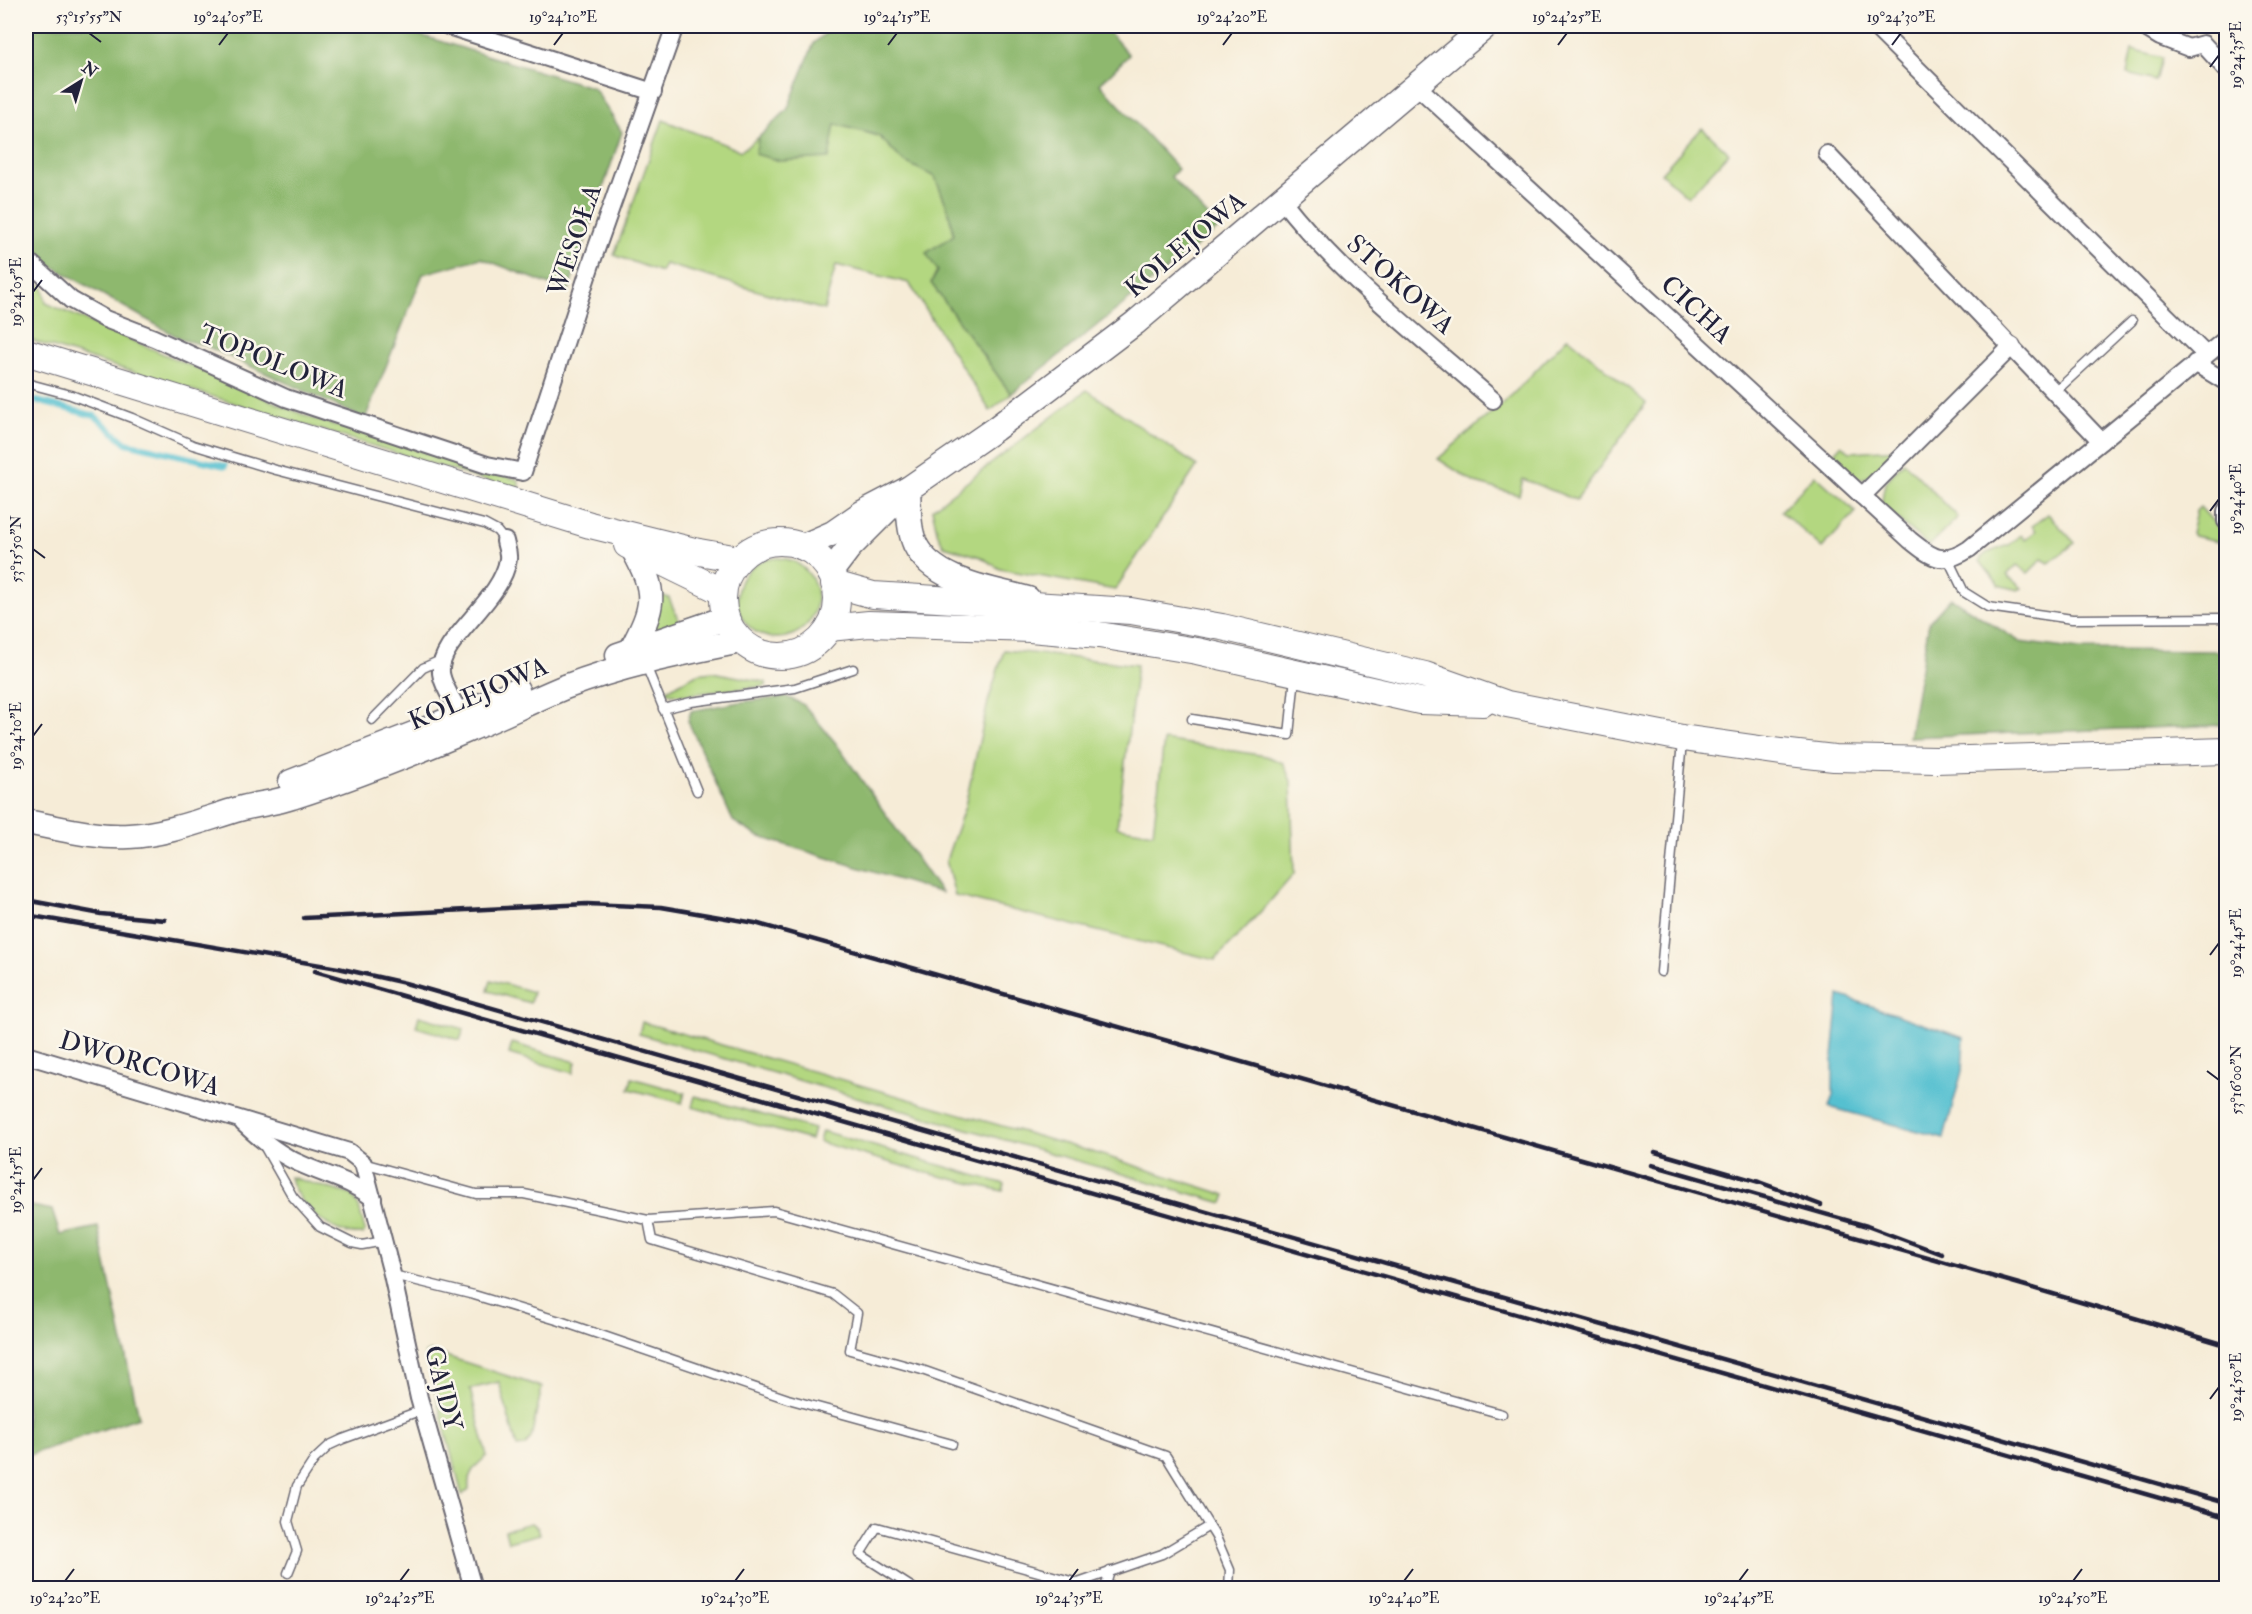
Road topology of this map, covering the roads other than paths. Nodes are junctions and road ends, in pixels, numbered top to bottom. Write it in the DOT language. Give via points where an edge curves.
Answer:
graph roads {
  1 [pos="448,26"];
  2 [pos="675,26"];
  3 [pos="1874,26"];
  4 [pos="2142,26"];
  5 [pos="1480,27"];
  6 [pos="482,30"];
  7 [pos="2226,69"];
  8 [pos="1417,86"];
  9 [pos="653,92"];
  10 [pos="1827,153"];
  11 [pos="1282,200"];
  12 [pos="26,259"];
  13 [pos="2132,321"];
  14 [pos="2226,339"];
  15 [pos="2012,346"];
  16 [pos="26,352"];
  17 [pos="2200,359"];
  18 [pos="2226,382"];
  19 [pos="26,392"];
  20 [pos="2055,392"];
  21 [pos="1493,400"];
  22 [pos="2101,441"];
  23 [pos="523,472"];
  24 [pos="908,489"];
  25 [pos="1862,496"];
  26 [pos="2226,511"];
  27 [pos="2226,521"];
  28 [pos="590,525"];
  29 [pos="505,541"];
  30 [pos="632,547"];
  31 [pos="801,547"];
  32 [pos="739,559"];
  33 [pos="1948,559"];
  34 [pos="832,579"];
  35 [pos="723,592"];
  36 [pos="1048,604"];
  37 [pos="726,618"];
  38 [pos="2226,618"];
  39 [pos="829,628"];
  40 [pos="741,641"];
  41 [pos="638,657"];
  42 [pos="444,659"];
  43 [pos="853,669"];
  44 [pos="1296,674"];
  45 [pos="1507,704"];
  46 [pos="663,709"];
  47 [pos="372,720"];
  48 [pos="1192,720"];
  49 [pos="465,722"];
  50 [pos="1682,738"];
  51 [pos="2226,751"];
  52 [pos="697,791"];
  53 [pos="26,822"];
  54 [pos="1660,972"];
  55 [pos="26,1055"];
  56 [pos="239,1120"];
  57 [pos="258,1137"];
  58 [pos="363,1163"];
  59 [pos="373,1198"];
  60 [pos="648,1220"];
  61 [pos="384,1241"];
  62 [pos="392,1275"];
  63 [pos="422,1410"];
  64 [pos="1502,1414"];
  65 [pos="952,1444"];
  66 [pos="1209,1526"];
  67 [pos="1110,1571"];
  68 [pos="288,1573"];
  69 [pos="473,1588"];
  70 [pos="913,1588"];
  71 [pos="1104,1588"];
  72 [pos="1229,1588"];
  1 -- 6 [label="street"];
  2 -- 9 [label="street, WESOŁA"];
  3 -- 17 [label="street"];
  4 -- 7 [label="street" via="2189,48 2203,44"];
  5 -- 8 [label="street, KOLEJOWA"];
  6 -- 9 [label="street"];
  8 -- 11 [label="street, KOLEJOWA"];
  8 -- 25 [label="street, CICHA"];
  9 -- 23 [label="street, WESOŁA"];
  10 -- 15 [label="street"];
  11 -- 21 [label="street, STOKOWA" via="1361,286"];
  11 -- 24 [label="street, KOLEJOWA" via="1135,323"];
  12 -- 23 [label="street, TOPOLOWA" via="71,300 105,320 286,398 487,465"];
  13 -- 20 [label="lane"];
  14 -- 17 [label="street"];
  15 -- 20 [label="street"];
  15 -- 25 [label="street"];
  16 -- 28 [label="main road"];
  17 -- 18 [label="street"];
  17 -- 22 [label="street"];
  19 -- 29 [label="lane" via="26,383 71,395 193,445 484,524"];
  20 -- 22 [label="street"];
  22 -- 33 [label="street" via="1969,549"];
  24 -- 31 [label="street, KOLEJOWA"];
  24 -- 34 [label="street, KOLEJOWA" via="849,548"];
  24 -- 36 [label="street" via="915,544 936,569 952,578"];
  25 -- 33 [label="street, CICHA" via="1925,552"];
  26 -- 27 [label="street"];
  28 -- 30 [label="main road"];
  28 -- 32 [label="main road"];
  29 -- 42 [label="street" via="508,556 504,576 451,644"];
  30 -- 35 [label="main road"];
  30 -- 41 [label="street" via="646,573 650,606"];
  31 -- 32 [label="main road" via="768,544"];
  31 -- 34 [label="main road" via="823,562"];
  32 -- 35 [label="main road" via="728,574"];
  33 -- 38 [label="lane" via="1964,592 1988,607 2072,620"];
  34 -- 36 [label="main road" via="873,595"];
  34 -- 39 [label="main road" via="837,599"];
  35 -- 37 [label="main road"];
  36 -- 45 [label="main road" via="1131,611 1222,627 1425,675"];
  37 -- 40 [label="main road"];
  37 -- 41 [label="street, KOLEJOWA"];
  39 -- 40 [label="main road" via="804,651 788,656 755,651"];
  39 -- 44 [label="main road" via="869,624 1099,635 1197,651"];
  40 -- 41 [label="street, KOLEJOWA"];
  41 -- 46 [label="lane"];
  41 -- 49 [label="street, KOLEJOWA"];
  42 -- 47 [label="lane" via="423,668"];
  42 -- 49 [label="street" via="441,672"];
  43 -- 46 [label="lane" via="795,688"];
  44 -- 45 [label="main road" via="1420,701"];
  44 -- 48 [label="lane" via="1289,735"];
  45 -- 50 [label="main road"];
  46 -- 52 [label="lane"];
  49 -- 53 [label="street, KOLEJOWA" via="332,774 290,798 159,833 126,836"];
  50 -- 51 [label="main road" via="1781,753 1870,759"];
  50 -- 54 [label="lane"];
  55 -- 56 [label="street, DWORCOWA"];
  56 -- 57 [label="street, DWORCOWA"];
  56 -- 58 [label="street, DWORCOWA" via="349,1152"];
  57 -- 59 [label="street, DWORCOWA" via="291,1159 345,1180"];
  57 -- 61 [label="lane" via="293,1197 320,1227 352,1243"];
  58 -- 59 [label="street"];
  58 -- 60 [label="lane" via="476,1194 524,1194"];
  59 -- 61 [label="street, GAJDY"];
  60 -- 64 [label="lane" via="774,1211"];
  60 -- 66 [label="lane" via="652,1240 833,1294 857,1313 850,1350 922,1370 1166,1456"];
  61 -- 62 [label="street, GAJDY"];
  62 -- 63 [label="street, GAJDY"];
  62 -- 65 [label="lane" via="474,1294 788,1399"];
  63 -- 68 [label="lane" via="330,1445 314,1460 297,1486 288,1521 297,1551"];
  63 -- 69 [label="street, GAJDY"];
  66 -- 67 [label="lane" via="1162,1554"];
  66 -- 72 [label="lane" via="1230,1570"];
  67 -- 70 [label="lane" via="1078,1582 877,1527 860,1554"];
  67 -- 71 [label="lane"];
}
